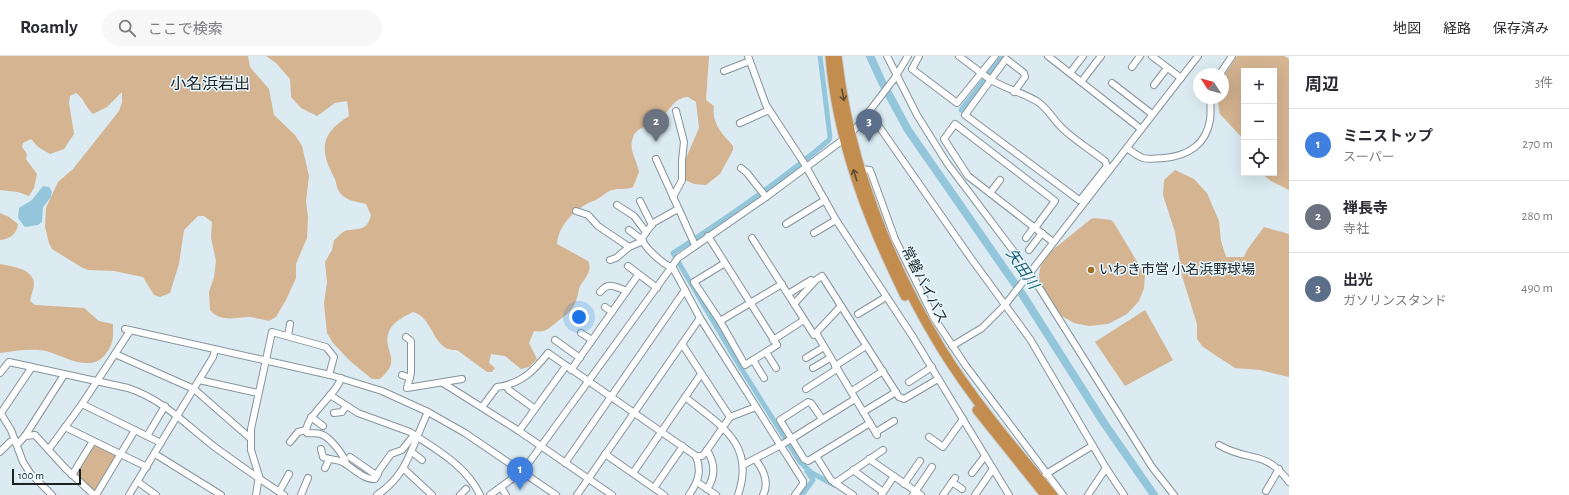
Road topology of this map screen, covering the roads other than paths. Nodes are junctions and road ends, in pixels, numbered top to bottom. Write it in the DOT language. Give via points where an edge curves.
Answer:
graph roads {
  1 [pos="830,56"];
  2 [pos="837,56"];
  3 [pos="887,56"];
  4 [pos="908,56"];
  5 [pos="919,56"];
  6 [pos="959,56"];
  7 [pos="995,56"];
  8 [pos="1083,56"];
  9 [pos="1101,56"];
  10 [pos="1140,56"];
  11 [pos="1152,56"];
  12 [pos="1198,56"];
  13 [pos="1232,56"];
  14 [pos="1050,57"];
  15 [pos="749,58"];
  16 [pos="1132,67"];
  17 [pos="1167,68"];
  18 [pos="1224,68"];
  19 [pos="724,71"];
  20 [pos="1070,73"];
  21 [pos="895,77"];
  22 [pos="986,77"];
  23 [pos="1181,78"];
  24 [pos="1081,82"];
  25 [pos="1112,83"];
  26 [pos="1154,85"];
  27 [pos="1014,92"];
  28 [pos="1210,104"];
  29 [pos="769,110"];
  30 [pos="676,111"];
  31 [pos="869,112"];
  32 [pos="1152,114"];
  33 [pos="740,123"];
  34 [pos="1141,129"];
  35 [pos="848,136"];
  36 [pos="1127,148"];
  37 [pos="656,159"];
  38 [pos="804,164"];
  39 [pos="741,168"];
  40 [pos="861,169"];
  41 [pos="1000,180"];
  42 [pos="990,193"];
  43 [pos="673,197"];
  44 [pos="766,197"];
  45 [pos="824,200"];
  46 [pos="640,201"];
  47 [pos="617,205"];
  48 [pos="678,208"];
  49 [pos="576,211"];
  50 [pos="592,220"];
  51 [pos="836,220"];
  52 [pos="786,224"];
  53 [pos="652,225"];
  54 [pos="587,226"];
  55 [pos="1035,228"];
  56 [pos="629,230"];
  57 [pos="646,232"];
  58 [pos="814,233"];
  59 [pos="1042,233"];
  60 [pos="708,236"];
  61 [pos="752,238"];
  62 [pos="1026,238"];
  63 [pos="642,240"];
  64 [pos="1053,242"];
  65 [pos="694,245"];
  66 [pos="629,247"];
  67 [pos="1029,250"];
  68 [pos="610,260"];
  69 [pos="674,263"];
  70 [pos="725,263"];
  71 [pos="628,266"];
  72 [pos="638,274"];
  73 [pos="1029,275"];
  74 [pos="811,280"];
  75 [pos="782,284"];
  76 [pos="657,288"];
  77 [pos="685,290"];
  78 [pos="627,291"];
  79 [pos="600,292"];
  80 [pos="788,294"];
  81 [pos="886,297"];
  82 [pos="750,303"];
  83 [pos="1006,303"];
  84 [pos="794,304"];
  85 [pos="841,306"];
  86 [pos="605,307"];
  87 [pos="612,312"];
  88 [pos="858,314"];
  89 [pos="700,318"];
  90 [pos="804,320"];
  91 [pos="720,322"];
  92 [pos="290,324"];
  93 [pos="582,333"];
  94 [pos="816,333"];
  95 [pos="288,336"];
  96 [pos="406,337"];
  97 [pos="555,340"];
  98 [pos="592,340"];
  99 [pos="773,340"];
  100 [pos="682,344"];
  101 [pos="866,346"];
  102 [pos="952,346"];
  103 [pos="824,347"];
  104 [pos="215,350"];
  105 [pos="766,352"];
  106 [pos="115,354"];
  107 [pos="580,358"];
  108 [pos="806,358"];
  109 [pos="830,358"];
  110 [pos="753,360"];
  111 [pos="265,361"];
  112 [pos="32,367"];
  113 [pos="932,367"];
  114 [pos="569,368"];
  115 [pos="776,368"];
  116 [pos="813,368"];
  117 [pos="836,368"];
  118 [pos="883,371"];
  119 [pos="0,373"];
  120 [pos="402,374"];
  121 [pos="701,374"];
  122 [pos="64,375"];
  123 [pos="329,375"];
  124 [pos="341,378"];
  125 [pos="410,378"];
  126 [pos="764,378"];
  127 [pos="462,379"];
  128 [pos="938,379"];
  129 [pos="199,380"];
  130 [pos="97,381"];
  131 [pos="587,382"];
  132 [pos="909,382"];
  133 [pos="443,383"];
  134 [pos="506,386"];
  135 [pos="409,388"];
  136 [pos="194,389"];
  137 [pos="806,389"];
  138 [pos="852,391"];
  139 [pos="896,392"];
  140 [pos="258,393"];
  141 [pos="330,395"];
  142 [pos="610,397"];
  143 [pos="685,397"];
  144 [pos="855,399"];
  145 [pos="403,400"];
  146 [pos="82,404"];
  147 [pos="165,406"];
  148 [pos="346,406"];
  149 [pos="482,407"];
  150 [pos="756,407"];
  151 [pos="535,409"];
  152 [pos="428,412"];
  153 [pos="863,412"];
  154 [pos="1,413"];
  155 [pos="334,413"];
  156 [pos="634,413"];
  157 [pos="178,416"];
  158 [pos="730,417"];
  159 [pos="312,418"];
  160 [pos="963,419"];
  161 [pos="822,420"];
  162 [pos="894,421"];
  163 [pos="870,423"];
  164 [pos="323,426"];
  165 [pos="65,427"];
  166 [pos="723,427"];
  167 [pos="136,430"];
  168 [pos="290,430"];
  169 [pos="306,430"];
  170 [pos="519,431"];
  171 [pos="661,432"];
  172 [pos="297,433"];
  173 [pos="25,436"];
  174 [pos="147,436"];
  175 [pos="415,437"];
  176 [pos="929,437"];
  177 [pos="250,438"];
  178 [pos="93,440"];
  179 [pos="16,442"];
  180 [pos="290,442"];
  181 [pos="786,442"];
  182 [pos="161,443"];
  183 [pos="1219,445"];
  184 [pos="541,446"];
  185 [pos="683,446"];
  186 [pos="1092,446"];
  187 [pos="49,449"];
  188 [pos="321,449"];
  189 [pos="708,450"];
  190 [pos="884,450"];
  191 [pos="0,452"];
  192 [pos="412,452"];
  193 [pos="121,454"];
  194 [pos="155,454"];
  195 [pos="605,454"];
  196 [pos="696,456"];
  197 [pos="816,456"];
  198 [pos="985,456"];
  199 [pos="350,458"];
  200 [pos="755,459"];
  201 [pos="869,459"];
  202 [pos="329,460"];
  203 [pos="422,460"];
  204 [pos="920,461"];
  205 [pos="565,463"];
  206 [pos="346,464"];
  207 [pos="743,465"];
  208 [pos="147,467"];
  209 [pos="932,467"];
  210 [pos="325,468"];
  211 [pos="1106,468"];
  212 [pos="404,469"];
  213 [pos="993,469"];
  214 [pos="1279,469"];
  215 [pos="853,470"];
  216 [pos="520,472"];
  217 [pos="972,473"];
  218 [pos="289,474"];
  219 [pos="378,474"];
  220 [pos="633,474"];
  221 [pos="1046,474"];
  222 [pos="72,475"];
  223 [pos="894,476"];
  224 [pos="259,478"];
  225 [pos="308,478"];
  226 [pos="588,479"];
  227 [pos="138,482"];
  228 [pos="697,482"];
  229 [pos="835,482"];
  230 [pos="1289,482"];
  231 [pos="904,484"];
  232 [pos="501,487"];
  233 [pos="654,488"];
  234 [pos="466,489"];
  235 [pos="707,489"];
  236 [pos="962,489"];
  237 [pos="1266,491"];
  238 [pos="882,493"];
  239 [pos="281,494"];
  240 [pos="916,494"];
  241 [pos="52,495"];
  242 [pos="95,495"];
  243 [pos="129,495"];
  244 [pos="156,495"];
  245 [pos="221,495"];
  246 [pos="256,495"];
  247 [pos="301,495"];
  248 [pos="377,495"];
  249 [pos="432,495"];
  250 [pos="460,495"];
  251 [pos="480,495"];
  252 [pos="490,495"];
  253 [pos="506,495"];
  254 [pos="556,495"];
  255 [pos="577,495"];
  256 [pos="612,495"];
  257 [pos="664,495"];
  258 [pos="689,495"];
  259 [pos="716,495"];
  260 [pos="738,495"];
  261 [pos="763,495"];
  262 [pos="794,495"];
  263 [pos="853,495"];
  264 [pos="943,495"];
  265 [pos="975,495"];
  266 [pos="1009,495"];
  267 [pos="1045,495"];
  268 [pos="1053,495"];
  269 [pos="1063,495"];
  270 [pos="1088,495"];
  271 [pos="1124,495"];
  272 [pos="1174,495"];
  1 -- 35 [label="highway, 常磐バイパス"];
  2 -- 35 [label="highway, 常磐バイパス, one-way"];
  3 -- 21 [label="street"];
  4 -- 21 [label="street"];
  5 -- 22 [label="street" via="912,69 957,103"];
  6 -- 22 [label="street"];
  7 -- 22 [label="street"];
  8 -- 20 [label="street"];
  9 -- 24 [label="street"];
  10 -- 16 [label="street"];
  11 -- 17 [label="street"];
  12 -- 23 [label="street"];
  13 -- 18 [label="street"];
  14 -- 20 [label="street"];
  15 -- 19 [label="street"];
  15 -- 29 [label="street"];
  17 -- 23 [label="street"];
  17 -- 26 [label="street"];
  20 -- 24 [label="street"];
  21 -- 31 [label="street"];
  21 -- 73 [label="street" via="947,163"];
  22 -- 27 [label="street" via="1002,88"];
  22 -- 27 [label="street" via="1006,59 1024,73 1025,77"];
  22 -- 27 [label="street" via="965,115 1079,200 1107,166 1105,161 1062,128 1038,102"];
  23 -- 32 [label="street"];
  24 -- 34 [label="street"];
  25 -- 32 [label="street"];
  28 -- 36 [label="street" via="1208,127 1192,150 1177,157 1145,159"];
  29 -- 33 [label="street"];
  29 -- 38 [label="street"];
  30 -- 43 [label="street" via="684,142 682,180"];
  31 -- 35 [label="street"];
  31 -- 83 [label="street"];
  32 -- 34 [label="street"];
  34 -- 36 [label="street"];
  35 -- 38 [label="street"];
  35 -- 40 [label="highway, 常磐バイパス"];
  267 -- 35 [label="highway, 常磐バイパス, one-way" via="968,398 937,352 905,296 870,219"];
  36 -- 64 [label="street"];
  37 -- 43 [label="street"];
  38 -- 44 [label="street"];
  38 -- 45 [label="street"];
  39 -- 44 [label="street"];
  40 -- 102 [label="street" via="870,170 909,270"];
  40 -- 268 [label="highway, 常磐バイパス" via="876,216 894,259 910,294 942,349 1005,436"];
  41 -- 42 [label="street"];
  42 -- 55 [label="street"];
  42 -- 55 [label="street" via="968,176 944,139 955,124 1055,201"];
  43 -- 48 [label="street"];
  44 -- 60 [label="street"];
  45 -- 51 [label="street"];
  45 -- 52 [label="street"];
  46 -- 53 [label="street"];
  47 -- 57 [label="street" via="634,216"];
  48 -- 53 [label="street"];
  48 -- 65 [label="street"];
  49 -- 50 [label="street" via="584,213"];
  50 -- 54 [label="street"];
  50 -- 66 [label="street"];
  51 -- 58 [label="street"];
  51 -- 81 [label="street"];
  53 -- 57 [label="street"];
  55 -- 59 [label="street"];
  55 -- 62 [label="street"];
  56 -- 63 [label="street"];
  57 -- 63 [label="street"];
  59 -- 64 [label="street"];
  59 -- 67 [label="street"];
  60 -- 65 [label="street"];
  60 -- 70 [label="street"];
  61 -- 75 [label="street"];
  63 -- 66 [label="street"];
  63 -- 69 [label="street" via="664,264"];
  64 -- 73 [label="street"];
  65 -- 69 [label="street"];
  66 -- 68 [label="street"];
  69 -- 76 [label="street"];
  69 -- 77 [label="street"];
  70 -- 82 [label="street"];
  70 -- 91 [label="street" via="694,282"];
  71 -- 72 [label="street"];
  72 -- 76 [label="street"];
  72 -- 78 [label="street"];
  73 -- 83 [label="street"];
  73 -- 272 [label="street" via="1145,456"];
  74 -- 80 [label="street"];
  75 -- 80 [label="street"];
  75 -- 82 [label="street"];
  76 -- 131 [label="street"];
  77 -- 89 [label="street"];
  77 -- 142 [label="street"];
  78 -- 79 [label="street" via="609,285"];
  78 -- 87 [label="street"];
  80 -- 84 [label="street"];
  81 -- 88 [label="street"];
  81 -- 113 [label="street"];
  82 -- 91 [label="street"];
  82 -- 99 [label="street"];
  83 -- 102 [label="street" via="982,328"];
  83 -- 186 [label="street" via="1030,339"];
  84 -- 85 [label="street" via="822,276"];
  84 -- 90 [label="street"];
  85 -- 94 [label="street"];
  85 -- 101 [label="street"];
  86 -- 87 [label="street"];
  87 -- 98 [label="street"];
  89 -- 100 [label="street"];
  89 -- 150 [label="street"];
  90 -- 94 [label="street" via="814,335"];
  90 -- 99 [label="street"];
  91 -- 110 [label="street" via="745,365"];
  92 -- 95 [label="street"];
  93 -- 98 [label="street"];
  94 -- 103 [label="street"];
  95 -- 111 [label="street" via="272,332"];
  95 -- 123 [label="street" via="326,347 334,357"];
  96 -- 125 [label="street" via="411,341"];
  97 -- 107 [label="street"];
  98 -- 107 [label="street"];
  99 -- 105 [label="street" via="777,345"];
  100 -- 121 [label="street"];
  100 -- 156 [label="street"];
  101 -- 117 [label="street"];
  101 -- 118 [label="street"];
  102 -- 221 [label="street"];
  103 -- 108 [label="street"];
  103 -- 109 [label="street"];
  104 -- 106 [label="street" via="128,330"];
  104 -- 111 [label="street"];
  104 -- 129 [label="street"];
  105 -- 110 [label="street"];
  105 -- 115 [label="street"];
  106 -- 130 [label="street"];
  106 -- 136 [label="street"];
  107 -- 114 [label="street"];
  109 -- 116 [label="street"];
  109 -- 117 [label="street"];
  110 -- 126 [label="street"];
  111 -- 123 [label="street"];
  111 -- 140 [label="street"];
  112 -- 119 [label="street" via="9,362"];
  112 -- 122 [label="street"];
  112 -- 154 [label="street"];
  113 -- 128 [label="street"];
  113 -- 132 [label="street"];
  114 -- 131 [label="street"];
  114 -- 134 [label="street" via="548,354 525,378"];
  114 -- 151 [label="street"];
  117 -- 137 [label="street"];
  117 -- 138 [label="street"];
  118 -- 138 [label="street"];
  118 -- 139 [label="street"];
  120 -- 125 [label="street"];
  121 -- 143 [label="street"];
  121 -- 158 [label="street"];
  122 -- 130 [label="street"];
  122 -- 173 [label="street"];
  123 -- 124 [label="street"];
  124 -- 141 [label="street"];
  124 -- 145 [label="street"];
  125 -- 135 [label="street"];
  127 -- 133 [label="street"];
  128 -- 139 [label="street" via="904,399"];
  128 -- 160 [label="street"];
  129 -- 136 [label="street"];
  129 -- 140 [label="street"];
  130 -- 146 [label="street"];
  130 -- 147 [label="street" via="146,394"];
  131 -- 142 [label="street"];
  131 -- 184 [label="street"];
  133 -- 135 [label="street"];
  133 -- 149 [label="street"];
  134 -- 149 [label="street" via="497,387"];
  134 -- 151 [label="street"];
  135 -- 145 [label="street"];
  136 -- 157 [label="street"];
  136 -- 177 [label="street"];
  138 -- 144 [label="street"];
  139 -- 153 [label="street"];
  140 -- 177 [label="street"];
  141 -- 148 [label="street"];
  141 -- 159 [label="street"];
  142 -- 156 [label="street"];
  142 -- 205 [label="street"];
  143 -- 166 [label="street"];
  143 -- 171 [label="street"];
  144 -- 153 [label="street"];
  144 -- 161 [label="street"];
  145 -- 152 [label="street"];
  146 -- 165 [label="street"];
  146 -- 167 [label="street"];
  147 -- 157 [label="street"];
  147 -- 174 [label="street"];
  148 -- 155 [label="street" via="342,412"];
  148 -- 175 [label="street" via="410,432"];
  149 -- 170 [label="street"];
  150 -- 158 [label="street"];
  150 -- 181 [label="street"];
  151 -- 170 [label="street"];
  152 -- 175 [label="street"];
  152 -- 216 [label="street" via="465,433"];
  153 -- 163 [label="street"];
  154 -- 179 [label="street"];
  156 -- 171 [label="street"];
  156 -- 195 [label="street"];
  157 -- 182 [label="street"];
  157 -- 224 [label="street"];
  158 -- 166 [label="street"];
  159 -- 164 [label="street"];
  159 -- 169 [label="street" via="308,421"];
  160 -- 176 [label="street" via="943,448"];
  160 -- 198 [label="street"];
  161 -- 181 [label="street"];
  161 -- 181 [label="street" via="812,403 808,402 780,420"];
  162 -- 163 [label="street" via="876,434"];
  163 -- 197 [label="street"];
  165 -- 178 [label="street"];
  165 -- 187 [label="street"];
  166 -- 189 [label="street"];
  166 -- 207 [label="street" via="736,443"];
  167 -- 174 [label="street"];
  167 -- 193 [label="street"];
  168 -- 172 [label="street"];
  169 -- 172 [label="street"];
  169 -- 206 [label="street" via="307,433 327,437 340,451"];
  170 -- 184 [label="street"];
  171 -- 185 [label="street"];
  171 -- 220 [label="street"];
  172 -- 180 [label="street"];
  173 -- 179 [label="street"];
  173 -- 187 [label="street" via="35,435"];
  174 -- 182 [label="street"];
  175 -- 192 [label="street"];
  175 -- 219 [label="street" via="402,450 391,454"];
  175 -- 251 [label="street" via="448,457"];
  177 -- 224 [label="street"];
  178 -- 193 [label="street"];
  178 -- 222 [label="street"];
  179 -- 191 [label="street" via="10,442"];
  179 -- 241 [label="street" via="30,473"];
  181 -- 197 [label="street" via="808,461"];
  181 -- 200 [label="street"];
  181 -- 262 [label="street" via="803,481"];
  182 -- 194 [label="street"];
  183 -- 214 [label="street" via="1231,451 1263,459"];
  184 -- 205 [label="street"];
  184 -- 216 [label="street"];
  185 -- 196 [label="street"];
  185 -- 233 [label="street"];
  186 -- 211 [label="street"];
  186 -- 221 [label="street"];
  187 -- 222 [label="street"];
  188 -- 202 [label="street" via="323,457"];
  189 -- 196 [label="street" via="702,456"];
  189 -- 235 [label="street" via="714,471 713,480"];
  190 -- 201 [label="street"];
  192 -- 203 [label="street"];
  192 -- 212 [label="street"];
  193 -- 208 [label="street"];
  193 -- 242 [label="street"];
  194 -- 208 [label="street"];
  194 -- 245 [label="street"];
  195 -- 220 [label="street"];
  195 -- 226 [label="street"];
  196 -- 228 [label="street" via="700,472"];
  197 -- 229 [label="street" via="831,480"];
  198 -- 213 [label="street"];
  198 -- 217 [label="street"];
  199 -- 219 [label="street" via="375,475"];
  200 -- 207 [label="street"];
  200 -- 261 [label="street" via="767,485"];
  201 -- 215 [label="street"];
  201 -- 223 [label="street"];
  202 -- 206 [label="street"];
  202 -- 210 [label="street"];
  204 -- 231 [label="street"];
  205 -- 226 [label="street"];
  206 -- 219 [label="street" via="372,480"];
  207 -- 260 [label="street"];
  208 -- 227 [label="street"];
  209 -- 240 [label="street"];
  211 -- 270 [label="street"];
  211 -- 271 [label="street"];
  212 -- 248 [label="street" via="396,480"];
  212 -- 249 [label="street"];
  213 -- 265 [label="street"];
  213 -- 266 [label="street"];
  214 -- 230 [label="street"];
  214 -- 237 [label="street"];
  215 -- 229 [label="street"];
  215 -- 238 [label="street"];
  216 -- 232 [label="street"];
  216 -- 254 [label="street"];
  218 -- 239 [label="street"];
  220 -- 233 [label="street"];
  221 -- 269 [label="street"];
  222 -- 242 [label="street"];
  223 -- 231 [label="street"];
  223 -- 238 [label="street"];
  224 -- 239 [label="street"];
  224 -- 246 [label="street"];
  225 -- 247 [label="street"];
  226 -- 255 [label="street"];
  226 -- 256 [label="street"];
  227 -- 243 [label="street"];
  227 -- 244 [label="street"];
  228 -- 235 [label="street"];
  228 -- 258 [label="street"];
  229 -- 263 [label="street"];
  231 -- 240 [label="street"];
  232 -- 252 [label="street"];
  232 -- 253 [label="street"];
  233 -- 257 [label="street"];
  234 -- 250 [label="street"];
  235 -- 259 [label="street"];
  236 -- 264 [label="street" via="954,480"];
}
